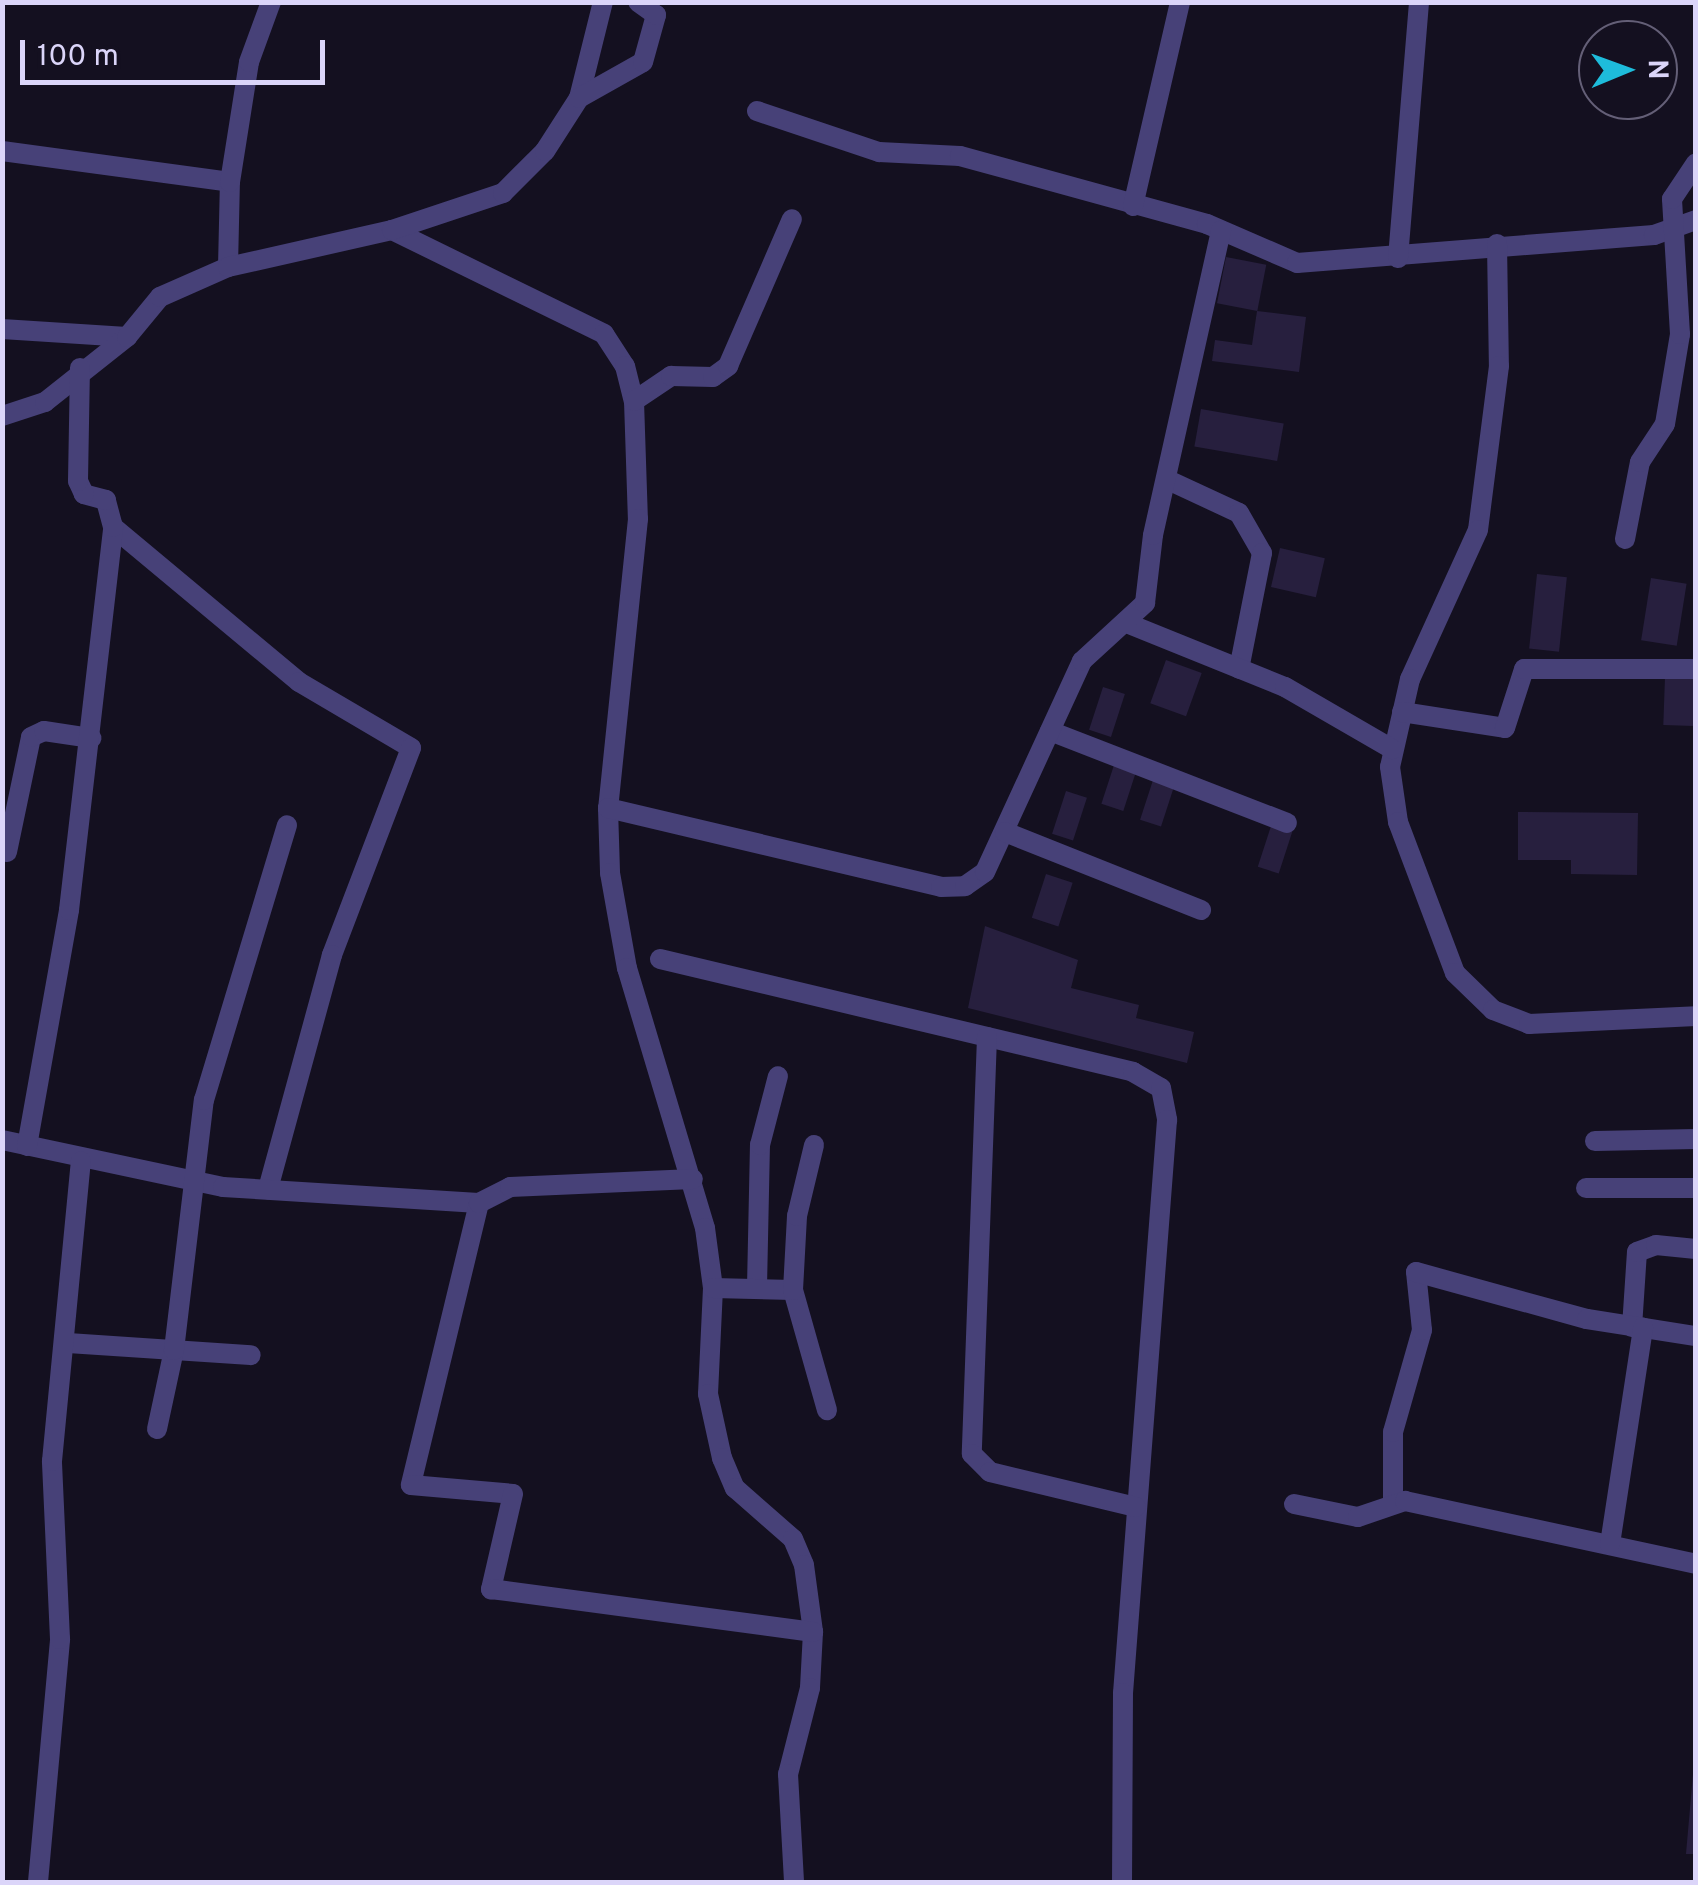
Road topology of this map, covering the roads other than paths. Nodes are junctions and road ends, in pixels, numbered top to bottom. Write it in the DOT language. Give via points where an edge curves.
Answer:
graph roads {
  1 [pos="271,2"];
  2 [pos="603,2"];
  3 [pos="638,2"];
  4 [pos="1180,2"];
  5 [pos="1418,2"];
  6 [pos="579,98"];
  7 [pos="757,111"];
  8 [pos="2,151"];
  9 [pos="1696,162"];
  10 [pos="230,182"];
  11 [pos="1133,206"];
  12 [pos="792,219"];
  13 [pos="1696,220"];
  14 [pos="1673,229"];
  15 [pos="392,230"];
  16 [pos="1222,230"];
  17 [pos="1497,244"];
  18 [pos="1398,258"];
  19 [pos="228,267"];
  20 [pos="2,329"];
  21 [pos="1688,334"];
  22 [pos="127,337"];
  23 [pos="80,368"];
  24 [pos="634,400"];
  25 [pos="2,416"];
  26 [pos="1168,480"];
  27 [pos="113,527"];
  28 [pos="1625,539"];
  29 [pos="1129,624"];
  30 [pos="1239,670"];
  31 [pos="1696,670"];
  32 [pos="1402,712"];
  33 [pos="1050,731"];
  34 [pos="90,738"];
  35 [pos="1392,749"];
  36 [pos="608,808"];
  37 [pos="1287,823"];
  38 [pos="287,825"];
  39 [pos="1006,832"];
  40 [pos="7,852"];
  41 [pos="1202,910"];
  42 [pos="660,959"];
  43 [pos="1696,1016"];
  44 [pos="987,1037"];
  45 [pos="778,1076"];
  46 [pos="1696,1139"];
  47 [pos="2,1140"];
  48 [pos="1594,1141"];
  49 [pos="814,1145"];
  50 [pos="26,1146"];
  51 [pos="82,1161"];
  52 [pos="693,1179"];
  53 [pos="190,1180"];
  54 [pos="1586,1188"];
  55 [pos="1696,1188"];
  56 [pos="268,1190"];
  57 [pos="479,1203"];
  58 [pos="1696,1249"];
  59 [pos="756,1287"];
  60 [pos="713,1288"];
  61 [pos="793,1290"];
  62 [pos="1637,1327"];
  63 [pos="1696,1336"];
  64 [pos="68,1342"];
  65 [pos="174,1350"];
  66 [pos="252,1355"];
  67 [pos="827,1410"];
  68 [pos="157,1428"];
  69 [pos="1393,1502"];
  70 [pos="1294,1504"];
  71 [pos="1136,1506"];
  72 [pos="1610,1544"];
  73 [pos="1696,1564"];
  74 [pos="813,1632"];
  75 [pos="38,1882"];
  76 [pos="794,1882"];
  77 [pos="1122,1882"];
  1 -- 10 [label="street" via="250,62"];
  2 -- 6 [label="street"];
  3 -- 6 [label="street" via="656,15 643,62"];
  4 -- 11 [label="street"];
  5 -- 18 [label="street"];
  6 -- 15 [label="street" via="545,151 503,193"];
  7 -- 11 [label="street" via="880,152 960,156"];
  8 -- 10 [label="street"];
  9 -- 14 [label="street" via="1672,198"];
  10 -- 19 [label="street"];
  11 -- 16 [label="street"];
  12 -- 24 [label="street" via="728,366 713,378 671,376"];
  13 -- 14 [label="street"];
  14 -- 17 [label="street"];
  14 -- 21 [label="street"];
  15 -- 19 [label="street"];
  15 -- 24 [label="street" via="604,334 625,366"];
  16 -- 18 [label="street" via="1286,262"];
  16 -- 26 [label="street"];
  17 -- 18 [label="street"];
  17 -- 32 [label="street" via="1499,366 1478,530 1410,679"];
  19 -- 22 [label="street" via="160,298"];
  20 -- 22 [label="street"];
  21 -- 28 [label="street" via="1665,424 1640,462"];
  22 -- 23 [label="street"];
  23 -- 25 [label="street" via="44,402"];
  23 -- 27 [label="street" via="78,481 84,494 106,500"];
  24 -- 36 [label="street" via="638,519"];
  26 -- 29 [label="street" via="1149,590"];
  26 -- 30 [label="street" via="1238,513 1262,553"];
  27 -- 34 [label="street"];
  27 -- 56 [label="street" via="299,682 411,748 332,954"];
  29 -- 30 [label="street"];
  29 -- 33 [label="street" via="1092,647"];
  30 -- 35 [label="street" via="1285,687"];
  31 -- 32 [label="street" via="1524,669 1505,728"];
  32 -- 35 [label="street"];
  33 -- 37 [label="street"];
  33 -- 39 [label="street"];
  34 -- 40 [label="street" via="44,731 31,737"];
  34 -- 50 [label="street"];
  35 -- 43 [label="street" via="1398,822 1455,974 1475,997 1509,1020 1529,1024"];
  36 -- 39 [label="street" via="954,888 985,872"];
  36 -- 52 [label="street" via="610,872 628,968"];
  38 -- 53 [label="street" via="204,1100"];
  39 -- 41 [label="street"];
  42 -- 44 [label="street"];
  44 -- 71 [label="street" via="972,1454 990,1472"];
  44 -- 71 [label="street" via="1133,1072 1161,1088"];
  45 -- 59 [label="street" via="760,1145"];
  46 -- 48 [label="street"];
  47 -- 50 [label="street"];
  49 -- 61 [label="street" via="798,1216"];
  50 -- 51 [label="street"];
  51 -- 53 [label="street"];
  51 -- 64 [label="street"];
  52 -- 57 [label="street" via="510,1187"];
  52 -- 60 [label="street"];
  53 -- 56 [label="street"];
  53 -- 65 [label="street"];
  54 -- 55 [label="street"];
  56 -- 57 [label="street"];
  57 -- 74 [label="street" via="411,1485 513,1494 491,1589"];
  58 -- 62 [label="street" via="1656,1245 1636,1252"];
  59 -- 60 [label="street"];
  59 -- 61 [label="street"];
  60 -- 74 [label="street" via="708,1394 722,1458 735,1488 802,1551"];
  61 -- 67 [label="street"];
  62 -- 63 [label="street"];
  62 -- 69 [label="street" via="1416,1272 1422,1330 1393,1432"];
  62 -- 72 [label="street"];
  64 -- 65 [label="street"];
  64 -- 75 [label="street" via="52,1461 60,1640"];
  65 -- 66 [label="street"];
  65 -- 68 [label="street"];
  69 -- 70 [label="street" via="1358,1517"];
  69 -- 72 [label="street"];
  71 -- 77 [label="street"];
  72 -- 73 [label="street"];
  74 -- 76 [label="street" via="810,1688 788,1774"];
}
